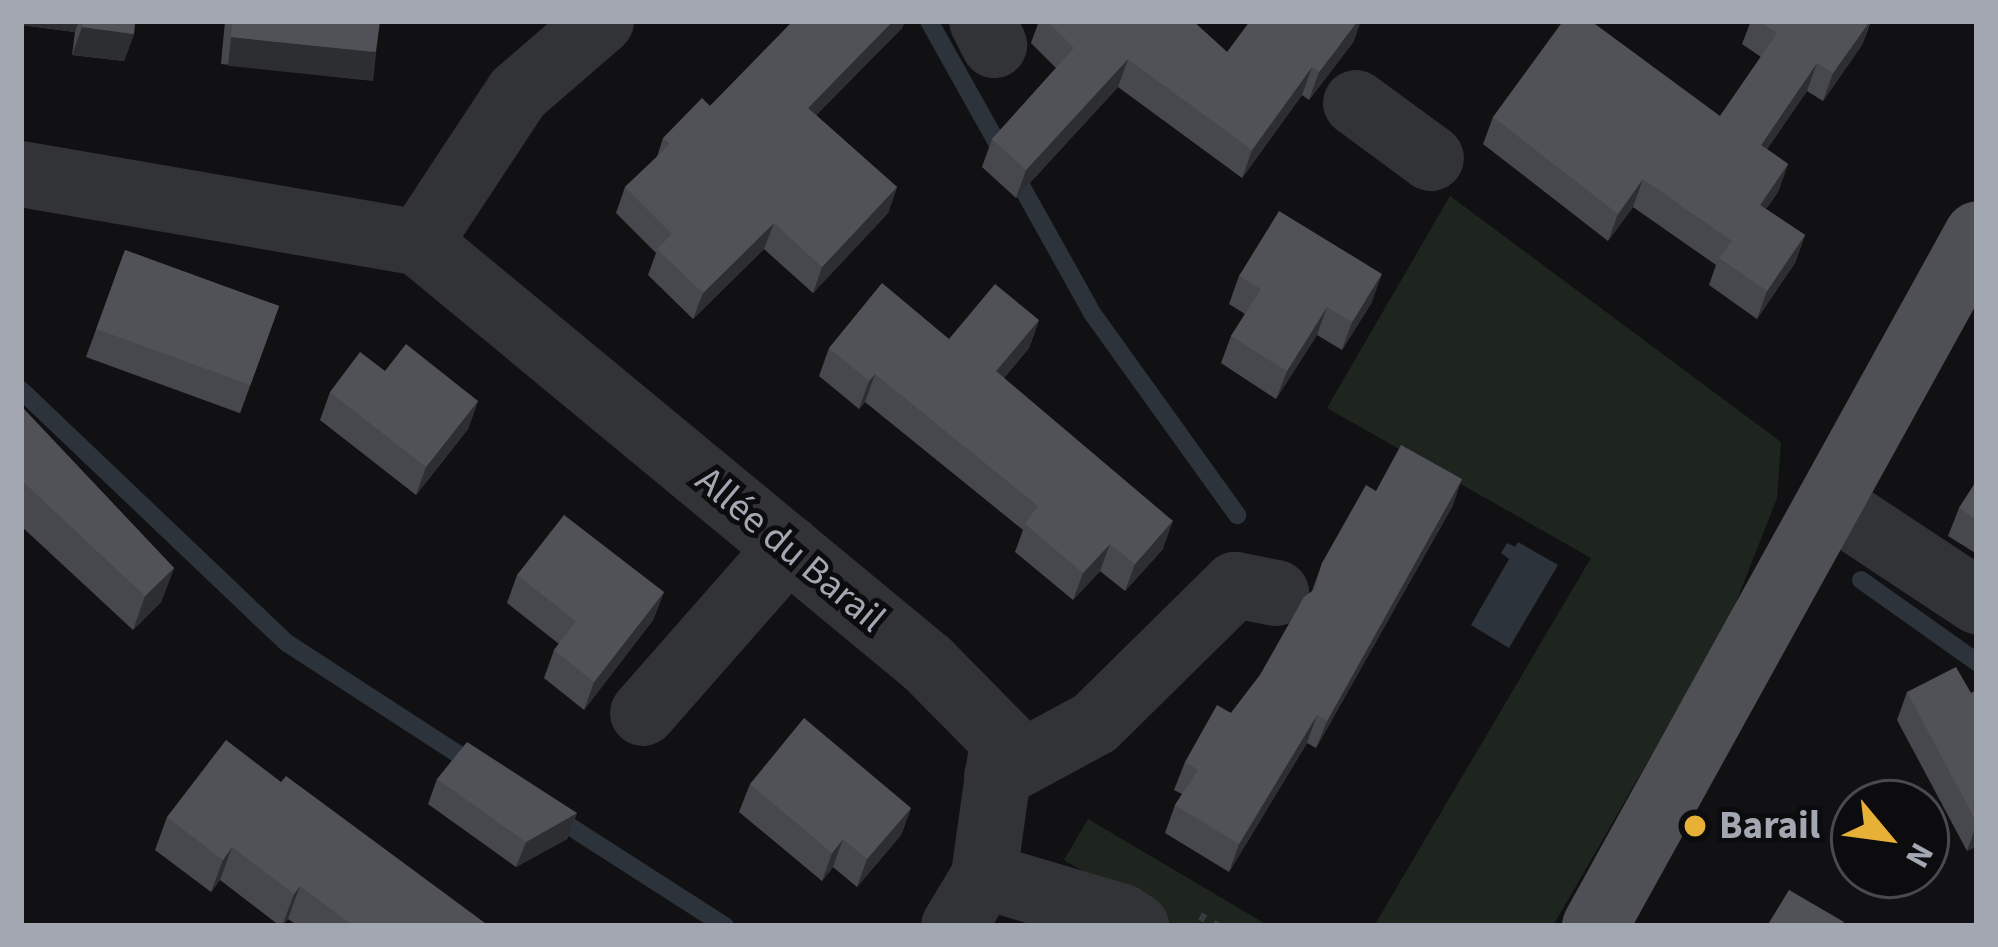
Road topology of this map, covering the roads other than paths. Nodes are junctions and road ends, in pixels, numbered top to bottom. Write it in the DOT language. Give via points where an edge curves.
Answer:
graph roads {
  1 [pos="601,21"];
  2 [pos="1356,104"];
  3 [pos="1431,158"];
  4 [pos="21,174"];
  5 [pos="1977,235"];
  6 [pos="419,243"];
  7 [pos="1829,503"];
  8 [pos="788,548"];
  9 [pos="1276,592"];
  10 [pos="1977,601"];
  11 [pos="643,713"];
  12 [pos="997,776"];
  13 [pos="969,901"];
  14 [pos="1136,926"];
  15 [pos="1595,926"];
  1 -- 6 [label="street" via="518,93"];
  2 -- 3 [label="street"];
  4 -- 6 [label="street, Allée du Barail"];
  5 -- 7 [label="main road"];
  6 -- 8 [label="street, Allée du Barail"];
  7 -- 10 [label="street"];
  7 -- 15 [label="main road"];
  8 -- 11 [label="street"];
  8 -- 12 [label="street, Allée du Barail" via="928,664 1003,740"];
  9 -- 12 [label="street" via="1235,585 1095,723"];
  12 -- 13 [label="street, Allée du Barail"];
  13 -- 14 [label="street" via="1122,917"];
}
